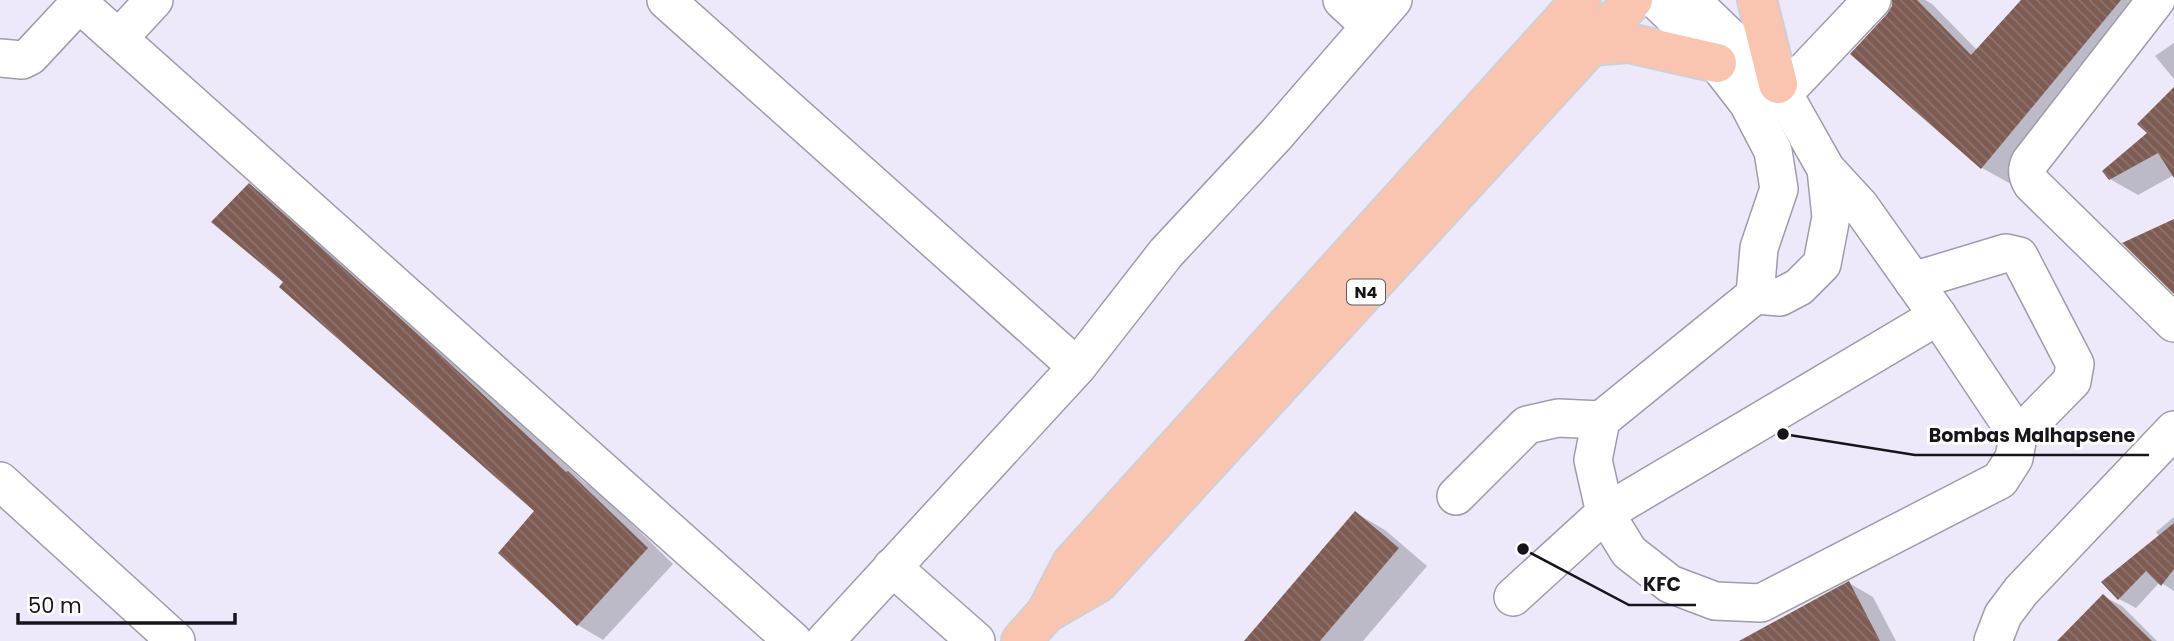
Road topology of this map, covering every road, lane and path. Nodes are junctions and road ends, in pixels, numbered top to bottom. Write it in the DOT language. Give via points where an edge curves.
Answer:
graph roads {
  1 [pos="153,0"];
  2 [pos="666,0"];
  3 [pos="1342,0"];
  4 [pos="1581,0"];
  5 [pos="1633,0"];
  6 [pos="1656,0"];
  7 [pos="1691,0"];
  8 [pos="1757,0"];
  9 [pos="1872,0"];
  10 [pos="2156,0"];
  11 [pos="1381,13"];
  12 [pos="119,38"];
  13 [pos="1590,46"];
  14 [pos="0,58"];
  15 [pos="1717,63"];
  16 [pos="1780,89"];
  17 [pos="1826,169"];
  18 [pos="1913,281"];
  19 [pos="1755,295"];
  20 [pos="1938,316"];
  21 [pos="2174,323"];
  22 [pos="1077,367"];
  23 [pos="1601,421"];
  24 [pos="2174,430"];
  25 [pos="2018,436"];
  26 [pos="0,481"];
  27 [pos="1456,496"];
  28 [pos="1605,513"];
  29 [pos="892,567"];
  30 [pos="1513,597"];
  31 [pos="1046,613"];
  32 [pos="176,641"];
  33 [pos="793,641"];
  34 [pos="825,641"];
  35 [pos="976,641"];
  36 [pos="1021,641"];
  37 [pos="1993,641"];
  1 -- 12 [label="street"];
  2 -- 22 [label="street"];
  3 -- 11 [label="street"];
  4 -- 31 [label="highway, N4" via="1072,563"];
  5 -- 13 [label="highway, N4"];
  6 -- 15 [label="street"];
  7 -- 16 [label="street"];
  8 -- 16 [label="highway"];
  9 -- 16 [label="street"];
  10 -- 21 [label="street" via="2027,169 2032,184"];
  11 -- 22 [label="street" via="1166,253"];
  12 -- 14 [label="street" via="82,6 30,56"];
  12 -- 33 [label="street"];
  13 -- 15 [label="highway" via="1629,43"];
  13 -- 31 [label="highway, N4" via="1098,583"];
  15 -- 19 [label="street" via="1748,103 1773,150 1779,189 1759,248"];
  16 -- 17 [label="street"];
  17 -- 18 [label="street" via="1860,206"];
  17 -- 19 [label="street" via="1830,217 1822,264 1780,298"];
  18 -- 20 [label="street"];
  18 -- 25 [label="street" via="2006,253 2020,256 2075,364 2072,381"];
  19 -- 23 [label="street"];
  20 -- 25 [label="street"];
  20 -- 28 [label="street"];
  22 -- 29 [label="street"];
  23 -- 27 [label="street" via="1558,418 1527,425"];
  23 -- 28 [label="street" via="1593,460"];
  24 -- 37 [label="street" via="2021,591 2003,615"];
  25 -- 28 [label="street" via="2014,458 2000,480 1761,603 1715,601 1671,584 1629,552"];
  26 -- 32 [label="street"];
  28 -- 30 [label="street"];
  29 -- 34 [label="street"];
  29 -- 35 [label="street"];
  31 -- 36 [label="highway, N4"];
}
